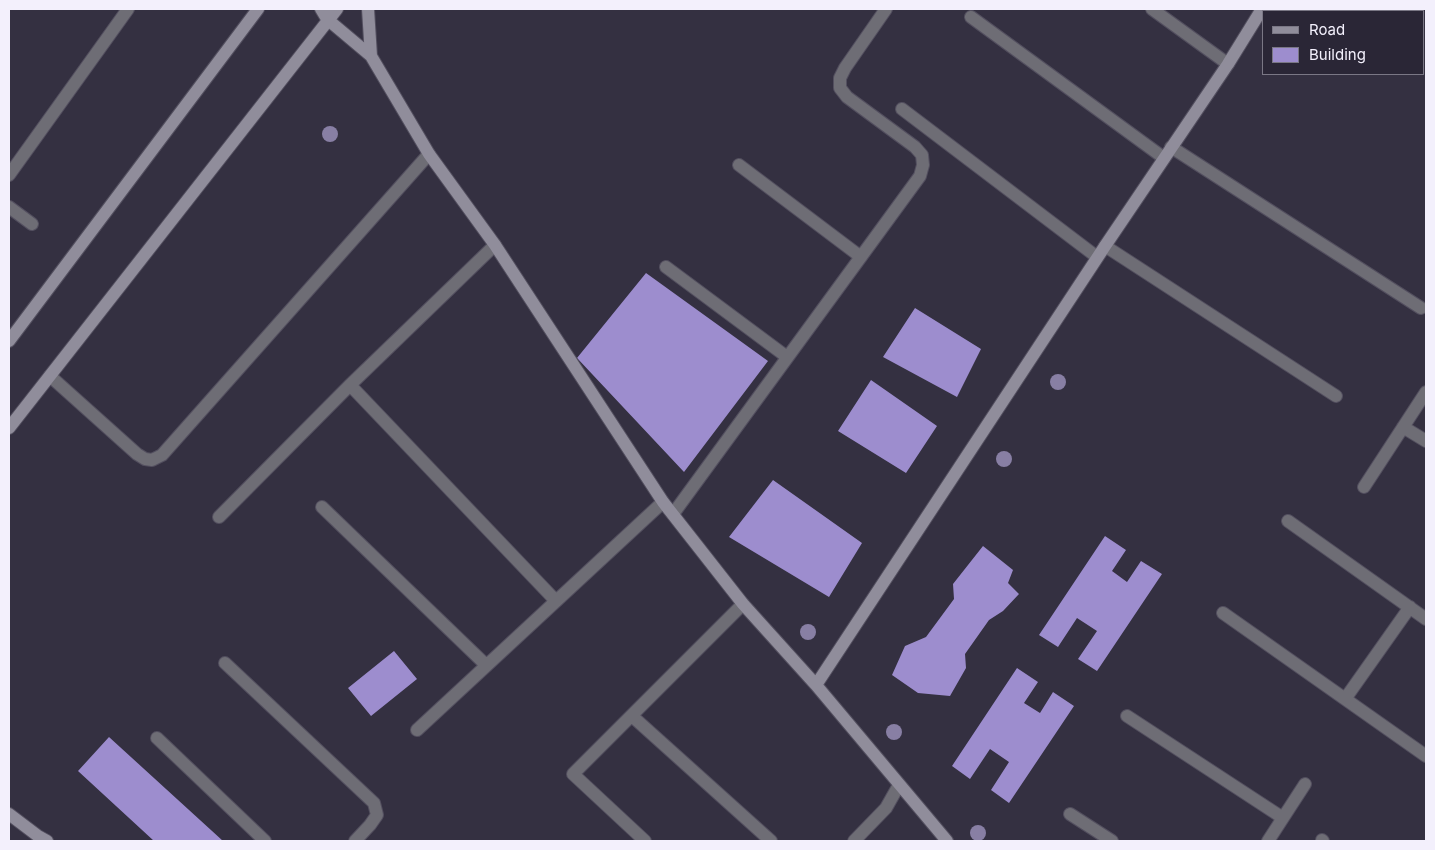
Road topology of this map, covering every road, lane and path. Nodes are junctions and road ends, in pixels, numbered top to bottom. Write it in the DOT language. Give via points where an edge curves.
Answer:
graph roads {
  1 [pos="128,9"];
  2 [pos="258,9"];
  3 [pos="337,9"];
  4 [pos="368,9"];
  5 [pos="886,9"];
  6 [pos="1152,9"];
  7 [pos="1262,9"];
  8 [pos="324,14"];
  9 [pos="972,17"];
  10 [pos="371,56"];
  11 [pos="1228,64"];
  12 [pos="902,108"];
  13 [pos="1171,147"];
  14 [pos="429,154"];
  15 [pos="1164,158"];
  16 [pos="739,165"];
  17 [pos="9,175"];
  18 [pos="9,207"];
  19 [pos="32,224"];
  20 [pos="495,245"];
  21 [pos="1101,251"];
  22 [pos="861,257"];
  23 [pos="666,267"];
  24 [pos="1421,308"];
  25 [pos="9,341"];
  26 [pos="787,357"];
  27 [pos="50,376"];
  28 [pos="350,386"];
  29 [pos="1426,392"];
  30 [pos="1336,396"];
  31 [pos="1403,427"];
  32 [pos="9,428"];
  33 [pos="1426,441"];
  34 [pos="1364,487"];
  35 [pos="663,502"];
  36 [pos="322,507"];
  37 [pos="673,514"];
  38 [pos="220,517"];
  39 [pos="1288,521"];
  40 [pos="556,600"];
  41 [pos="743,604"];
  42 [pos="1410,607"];
  43 [pos="1223,613"];
  44 [pos="1426,619"];
  45 [pos="225,663"];
  46 [pos="486,665"];
  47 [pos="816,685"];
  48 [pos="1345,699"];
  49 [pos="632,716"];
  50 [pos="1127,716"];
  51 [pos="417,730"];
  52 [pos="157,738"];
  53 [pos="1426,756"];
  54 [pos="1305,784"];
  55 [pos="899,785"];
  56 [pos="9,814"];
  57 [pos="1070,814"];
  58 [pos="1283,818"];
  59 [pos="47,841"];
  60 [pos="265,841"];
  61 [pos="355,841"];
  62 [pos="645,841"];
  63 [pos="771,841"];
  64 [pos="854,841"];
  65 [pos="947,841"];
  66 [pos="1112,841"];
  67 [pos="1268,841"];
  1 -- 17 [label="street"];
  2 -- 25 [label="street"];
  3 -- 8 [label="street"];
  4 -- 10 [label="street"];
  5 -- 22 [label="street" via="845,68 840,88 847,97 915,147 922,156 923,165 920,176"];
  6 -- 11 [label="street"];
  7 -- 11 [label="street"];
  8 -- 10 [label="street"];
  8 -- 27 [label="street"];
  9 -- 15 [label="street"];
  10 -- 14 [label="street"];
  11 -- 13 [label="street"];
  12 -- 21 [label="street"];
  13 -- 15 [label="street"];
  13 -- 24 [label="street"];
  14 -- 20 [label="street"];
  14 -- 27 [label="street" via="162,455 152,460 137,454"];
  15 -- 21 [label="street"];
  16 -- 22 [label="street"];
  18 -- 19 [label="street"];
  20 -- 28 [label="street"];
  20 -- 35 [label="street"];
  21 -- 30 [label="street"];
  21 -- 47 [label="street"];
  22 -- 26 [label="street"];
  23 -- 26 [label="street"];
  26 -- 37 [label="street"];
  27 -- 32 [label="street"];
  28 -- 38 [label="street"];
  28 -- 40 [label="street"];
  29 -- 31 [label="street"];
  31 -- 33 [label="street"];
  31 -- 34 [label="street"];
  35 -- 37 [label="street"];
  35 -- 40 [label="street"];
  36 -- 46 [label="street"];
  37 -- 41 [label="street"];
  39 -- 42 [label="street"];
  40 -- 46 [label="street"];
  41 -- 47 [label="street"];
  41 -- 49 [label="street"];
  42 -- 44 [label="street"];
  42 -- 48 [label="street"];
  43 -- 48 [label="street"];
  45 -- 61 [label="street" via="374,803 377,815"];
  46 -- 51 [label="street"];
  47 -- 55 [label="street"];
  48 -- 53 [label="street"];
  49 -- 62 [label="street" via="573,774"];
  49 -- 63 [label="street"];
  50 -- 58 [label="street"];
  52 -- 60 [label="street"];
  54 -- 58 [label="street"];
  55 -- 64 [label="street" via="886,808"];
  55 -- 65 [label="street"];
  56 -- 59 [label="street"];
  57 -- 66 [label="street"];
  58 -- 67 [label="street"];
}
